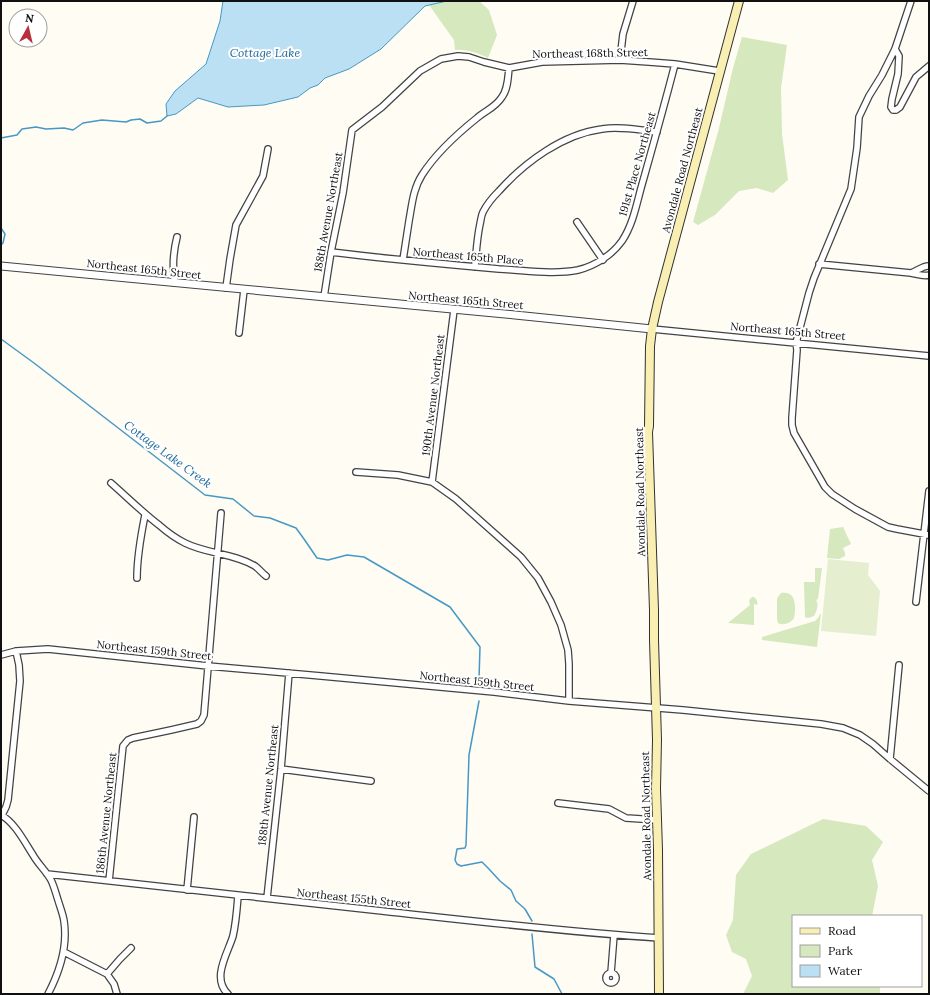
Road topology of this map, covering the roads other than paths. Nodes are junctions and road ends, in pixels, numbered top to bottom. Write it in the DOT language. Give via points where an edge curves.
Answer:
graph roads {
  1 [pos="633,1"];
  2 [pos="738,1"];
  3 [pos="911,1"];
  4 [pos="895,49"];
  5 [pos="620,60"];
  6 [pos="675,64"];
  7 [pos="929,66"];
  8 [pos="509,68"];
  9 [pos="719,71"];
  10 [pos="657,132"];
  11 [pos="268,149"];
  12 [pos="577,222"];
  13 [pos="177,237"];
  14 [pos="331,252"];
  15 [pos="403,260"];
  16 [pos="603,260"];
  17 [pos="819,264"];
  18 [pos="1,266"];
  19 [pos="929,266"];
  20 [pos="475,267"];
  21 [pos="911,273"];
  22 [pos="929,275"];
  23 [pos="175,283"];
  24 [pos="226,288"];
  25 [pos="244,290"];
  26 [pos="324,297"];
  27 [pos="454,310"];
  28 [pos="652,329"];
  29 [pos="240,333"];
  30 [pos="796,343"];
  31 [pos="929,356"];
  32 [pos="356,472"];
  33 [pos="432,482"];
  34 [pos="111,483"];
  35 [pos="929,491"];
  36 [pos="221,514"];
  37 [pos="146,515"];
  38 [pos="927,534"];
  39 [pos="218,552"];
  40 [pos="266,576"];
  41 [pos="137,578"];
  42 [pos="916,602"];
  43 [pos="16,651"];
  44 [pos="1,655"];
  45 [pos="899,665"];
  46 [pos="208,666"];
  47 [pos="289,673"];
  48 [pos="569,700"];
  49 [pos="656,708"];
  50 [pos="890,759"];
  51 [pos="280,769"];
  52 [pos="371,781"];
  53 [pos="929,792"];
  54 [pos="558,803"];
  55 [pos="3,816"];
  56 [pos="194,817"];
  57 [pos="657,820"];
  58 [pos="47,874"];
  59 [pos="109,881"];
  60 [pos="187,890"];
  61 [pos="238,896"];
  62 [pos="267,898"];
  63 [pos="614,935"];
  64 [pos="659,938"];
  65 [pos="131,948"];
  66 [pos="64,952"];
  67 [pos="611,973"];
  68 [pos="107,974"];
  69 [pos="227,993"];
  70 [pos="48,994"];
  71 [pos="117,994"];
  72 [pos="659,994"];
  1 -- 5 [label="street" via="623,34"];
  2 -- 9 [label="main road, Avondale Road Northeast"];
  3 -- 4 [label="street"];
  4 -- 7 [label="street" via="899,56 891,107 893,110 900,107 916,77"];
  4 -- 17 [label="street" via="859,117 851,190"];
  5 -- 6 [label="street, Northeast 168th Street"];
  5 -- 8 [label="street, Northeast 168th Street" via="542,62"];
  6 -- 9 [label="street, Northeast 168th Street"];
  6 -- 10 [label="street, 191st Place Northeast"];
  8 -- 14 [label="street, 188th Avenue Northeast" via="469,57 441,59 420,71 382,107 352,130"];
  8 -- 15 [label="street" via="507,85 496,105 459,134 434,158 421,176 412,201"];
  9 -- 28 [label="main road, Avondale Road Northeast"];
  10 -- 16 [label="street, 191st Place Northeast" via="629,226 617,248"];
  10 -- 20 [label="street" via="602,129 570,138 546,150 505,184 489,202 482,214"];
  11 -- 24 [label="street" via="263,176 236,225"];
  12 -- 16 [label="street"];
  13 -- 23 [label="street" via="173,258"];
  14 -- 15 [label="street, Northeast 165th Place"];
  14 -- 26 [label="street, 188th Avenue Northeast"];
  15 -- 20 [label="street, Northeast 165th Place"];
  16 -- 20 [label="street, Northeast 165th Place" via="578,270 564,272"];
  17 -- 21 [label="street"];
  17 -- 30 [label="street" via="808,293"];
  18 -- 23 [label="street, Northeast 165th Street"];
  19 -- 21 [label="street"];
  21 -- 22 [label="street"];
  23 -- 24 [label="street, Northeast 165th Street"];
  24 -- 25 [label="street, Northeast 165th Street"];
  25 -- 26 [label="street, Northeast 165th Street"];
  25 -- 29 [label="street"];
  26 -- 27 [label="street, Northeast 165th Street"];
  27 -- 28 [label="street, Northeast 165th Street"];
  27 -- 33 [label="street, 190th Avenue Northeast"];
  28 -- 30 [label="street, Northeast 165th Street"];
  28 -- 49 [label="main road, Avondale Road Northeast" via="648,432"];
  30 -- 31 [label="street, Northeast 165th Street"];
  30 -- 38 [label="street" via="798,350 792,425 825,487 855,509 888,527"];
  32 -- 33 [label="street" via="398,475"];
  33 -- 48 [label="street" via="456,499 521,557 538,578 551,602 568,650"];
  34 -- 37 [label="street"];
  35 -- 38 [label="street"];
  36 -- 39 [label="street"];
  37 -- 39 [label="street" via="176,539 198,548"];
  37 -- 41 [label="street"];
  38 -- 42 [label="street"];
  39 -- 40 [label="street" via="256,567"];
  39 -- 46 [label="street"];
  43 -- 44 [label="street, Northeast 159th Street"];
  43 -- 46 [label="street, Northeast 159th Street" via="48,649"];
  43 -- 55 [label="street" via="20,681 8,800"];
  45 -- 50 [label="street"];
  46 -- 47 [label="street, Northeast 159th Street"];
  46 -- 59 [label="street, 186th Avenue Northeast" via="204,715 197,724 133,738 123,746"];
  47 -- 48 [label="street, Northeast 159th Street"];
  47 -- 51 [label="street, 188th Avenue Northeast"];
  48 -- 49 [label="street, Northeast 159th Street"];
  49 -- 50 [label="street, Northeast 159th Street" via="843,728 860,735"];
  49 -- 57 [label="main road, Avondale Road Northeast"];
  50 -- 53 [label="street, Northeast 159th Street"];
  51 -- 52 [label="street"];
  51 -- 62 [label="street, 188th Avenue Northeast"];
  54 -- 57 [label="street" via="609,809 626,818"];
  55 -- 58 [label="street"];
  56 -- 60 [label="street"];
  57 -- 64 [label="main road, Avondale Road Northeast"];
  58 -- 59 [label="street, Northeast 155th Street"];
  58 -- 66 [label="street" via="64,920"];
  59 -- 60 [label="street, Northeast 155th Street"];
  60 -- 61 [label="street, Northeast 155th Street"];
  61 -- 62 [label="street, Northeast 155th Street"];
  61 -- 69 [label="street" via="236,922 221,970 222,984"];
  62 -- 63 [label="street, Northeast 155th Street"];
  63 -- 64 [label="street, Northeast 155th Street"];
  63 -- 67 [label="street"];
  64 -- 72 [label="main road, Avondale Road Northeast"];
  65 -- 68 [label="street"];
  66 -- 68 [label="street"];
  66 -- 70 [label="street"];
  68 -- 71 [label="street"];
}
